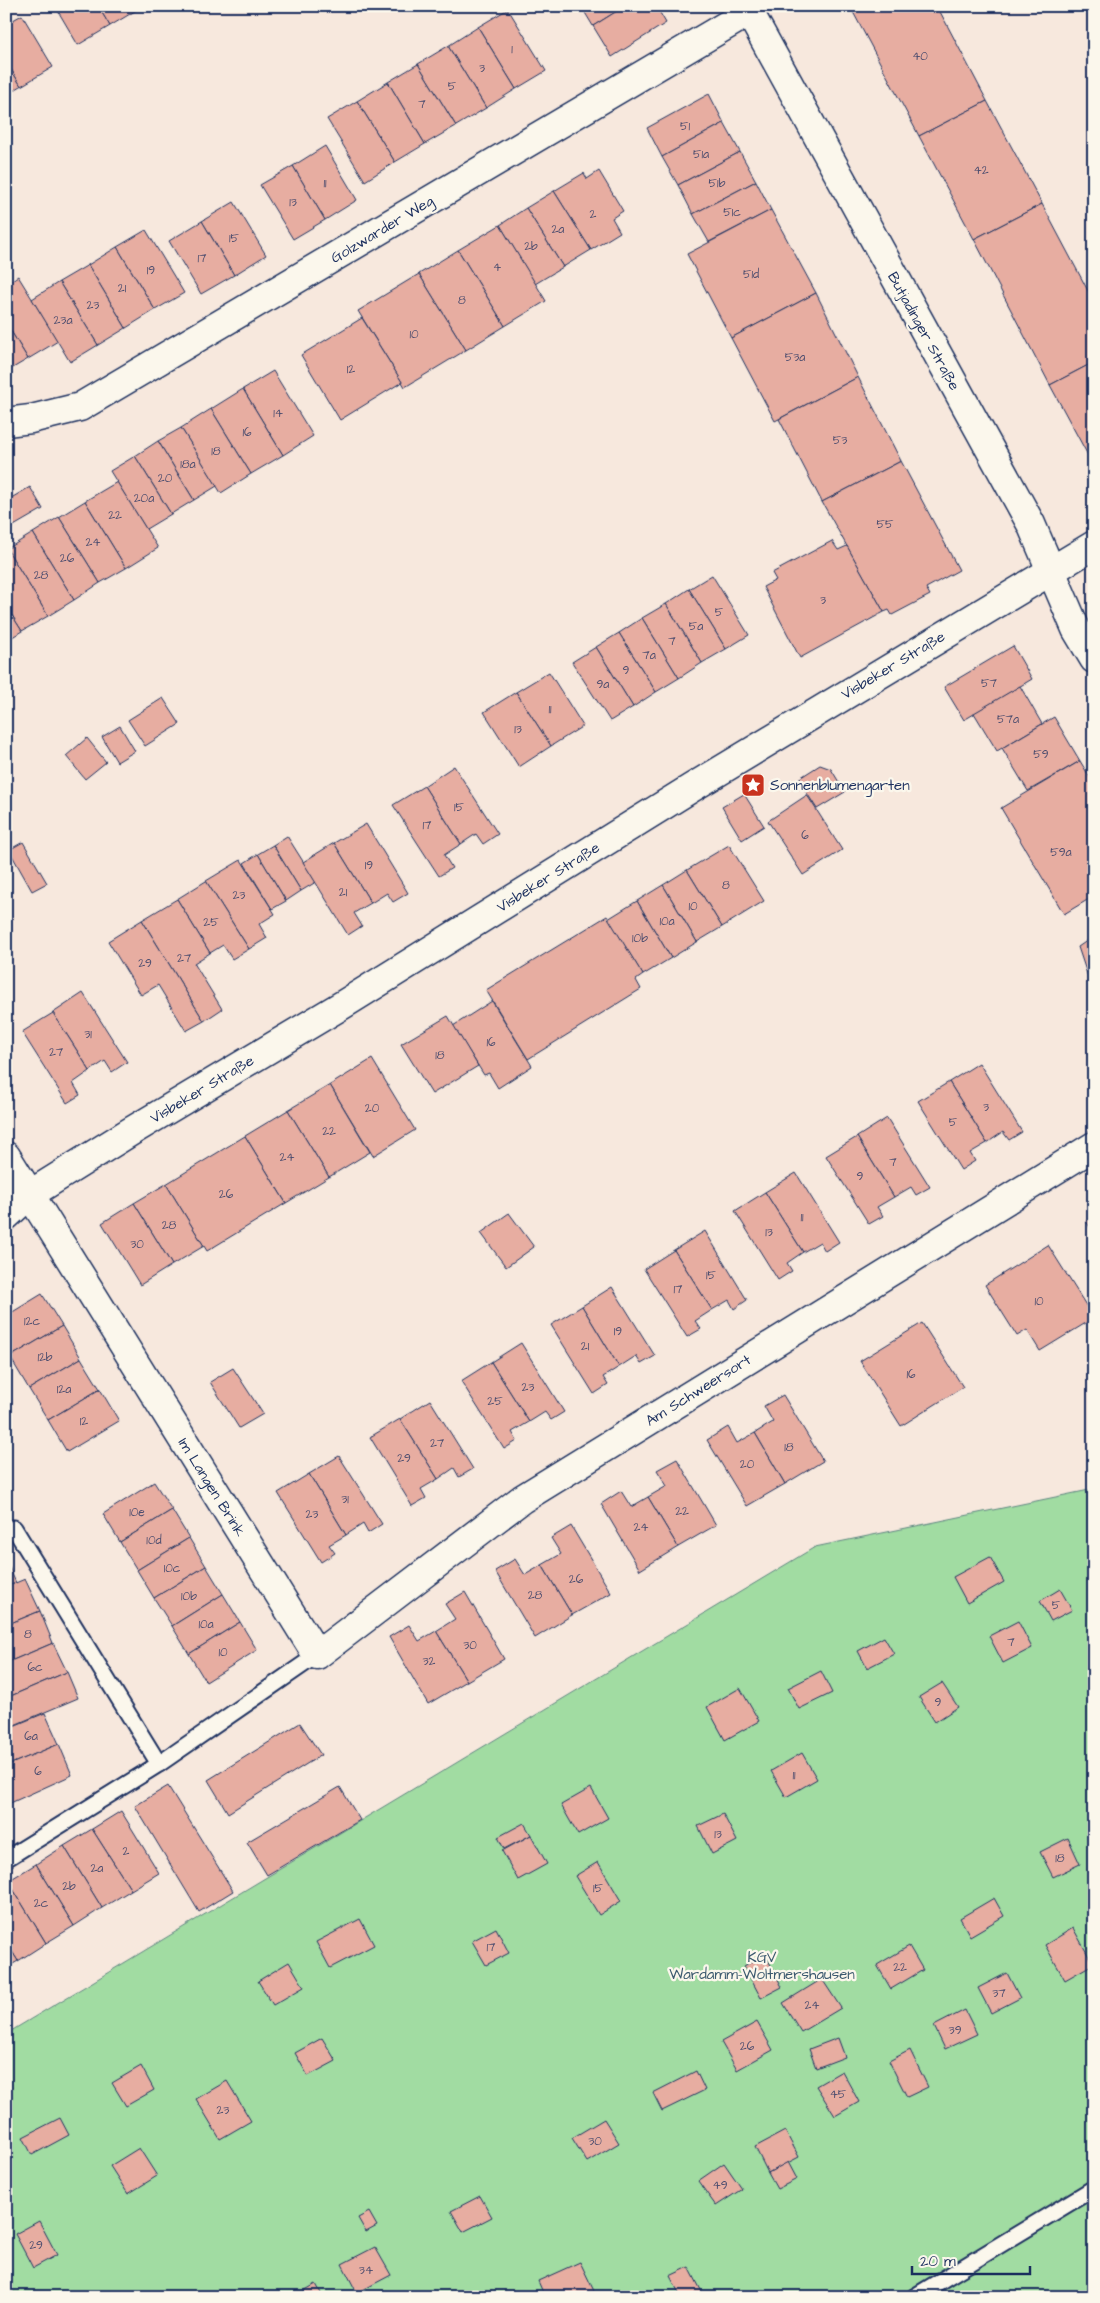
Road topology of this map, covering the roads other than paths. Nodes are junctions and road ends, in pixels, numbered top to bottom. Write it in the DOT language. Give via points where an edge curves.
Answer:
graph roads {
  1 [pos="747,9"];
  2 [pos="6,422"];
  3 [pos="1094,545"];
  4 [pos="1050,570"];
  5 [pos="1094,659"];
  6 [pos="1094,1146"];
  7 [pos="6,1156"];
  8 [pos="29,1196"];
  9 [pos="6,1216"];
  10 [pos="14,1528"];
  11 [pos="316,1654"];
  12 [pos="159,1764"];
  13 [pos="6,1859"];
  14 [pos="1094,2188"];
  15 [pos="914,2297"];
  1 -- 2 [label="street, Golzwarder Weg" via="80,407 31,420"];
  1 -- 4 [label="street, Butjadinger Straße" via="1031,524"];
  3 -- 4 [label="street, Visbeker Straße"];
  4 -- 5 [label="street, Butjadinger Straße" via="1076,629"];
  4 -- 8 [label="street, Visbeker Straße"];
  6 -- 11 [label="street, Am Schweersort" via="522,1498"];
  7 -- 8 [label="street, Im Langen Brink"];
  8 -- 9 [label="street, Visbeker Straße"];
  8 -- 11 [label="street, Im Langen Brink"];
  10 -- 12 [label="lane"];
  11 -- 12 [label="lane"];
  12 -- 13 [label="lane"];
  14 -- 15 [label="lane"];
}
